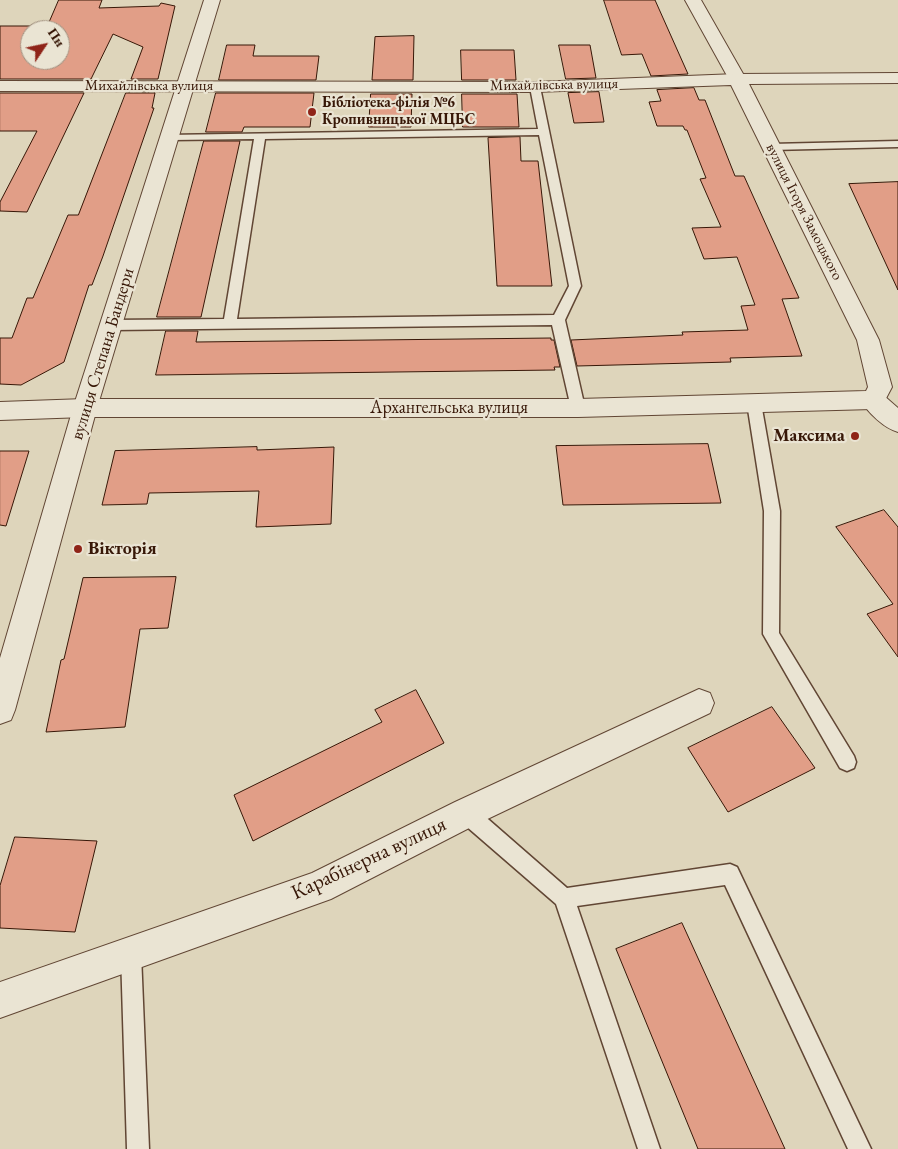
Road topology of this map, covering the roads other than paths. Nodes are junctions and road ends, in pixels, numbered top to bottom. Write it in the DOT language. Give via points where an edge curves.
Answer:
graph roads {
  1 [pos="212,0"];
  2 [pos="693,0"];
  3 [pos="898,78"];
  4 [pos="737,79"];
  5 [pos="186,85"];
  6 [pos="0,86"];
  7 [pos="535,87"];
  8 [pos="544,132"];
  9 [pos="260,135"];
  10 [pos="171,136"];
  11 [pos="898,144"];
  12 [pos="771,147"];
  13 [pos="558,320"];
  14 [pos="230,323"];
  15 [pos="112,326"];
  16 [pos="898,398"];
  17 [pos="873,400"];
  18 [pos="754,403"];
  19 [pos="86,408"];
  20 [pos="578,408"];
  21 [pos="0,411"];
  22 [pos="898,422"];
  23 [pos="699,703"];
  24 [pos="0,710"];
  25 [pos="847,762"];
  26 [pos="466,812"];
  27 [pos="564,898"];
  28 [pos="131,954"];
  29 [pos="0,1000"];
  30 [pos="138,1149"];
  31 [pos="649,1149"];
  32 [pos="860,1149"];
  1 -- 5 [label="street, вулиця Степана Бандери"];
  2 -- 4 [label="street, вулиця Ігоря Замоцького"];
  3 -- 4 [label="street, Михайлівська вулиця"];
  4 -- 7 [label="street, Михайлівська вулиця"];
  4 -- 12 [label="street, вулиця Ігоря Замоцького"];
  5 -- 6 [label="street, Михайлівська вулиця"];
  5 -- 7 [label="street, Михайлівська вулиця"];
  5 -- 10 [label="street, вулиця Степана Бандери"];
  7 -- 8 [label="lane"];
  8 -- 9 [label="lane"];
  8 -- 13 [label="lane" via="575,286"];
  9 -- 10 [label="lane"];
  9 -- 14 [label="lane"];
  10 -- 15 [label="street, вулиця Степана Бандери"];
  11 -- 12 [label="lane"];
  12 -- 17 [label="street, вулиця Ігоря Замоцького" via="868,340 880,387"];
  13 -- 14 [label="lane"];
  13 -- 20 [label="lane"];
  14 -- 15 [label="lane"];
  15 -- 19 [label="street, вулиця Степана Бандери"];
  16 -- 17 [label="street, Архангельська вулиця"];
  17 -- 18 [label="street, Архангельська вулиця"];
  17 -- 22 [label="street"];
  18 -- 20 [label="street, Архангельська вулиця"];
  18 -- 25 [label="lane" via="772,511 771,634"];
  19 -- 20 [label="street, Архангельська вулиця"];
  19 -- 21 [label="street, Архангельська вулиця"];
  19 -- 24 [label="street, вулиця Степана Бандери"];
  23 -- 26 [label="street, Карабінерна вулиця"];
  26 -- 27 [label="lane"];
  26 -- 28 [label="street, Карабінерна вулиця" via="319,887"];
  27 -- 31 [label="lane"];
  27 -- 32 [label="lane" via="730,874"];
  28 -- 29 [label="street, Карабінерна вулиця"];
  28 -- 30 [label="lane"];
}
